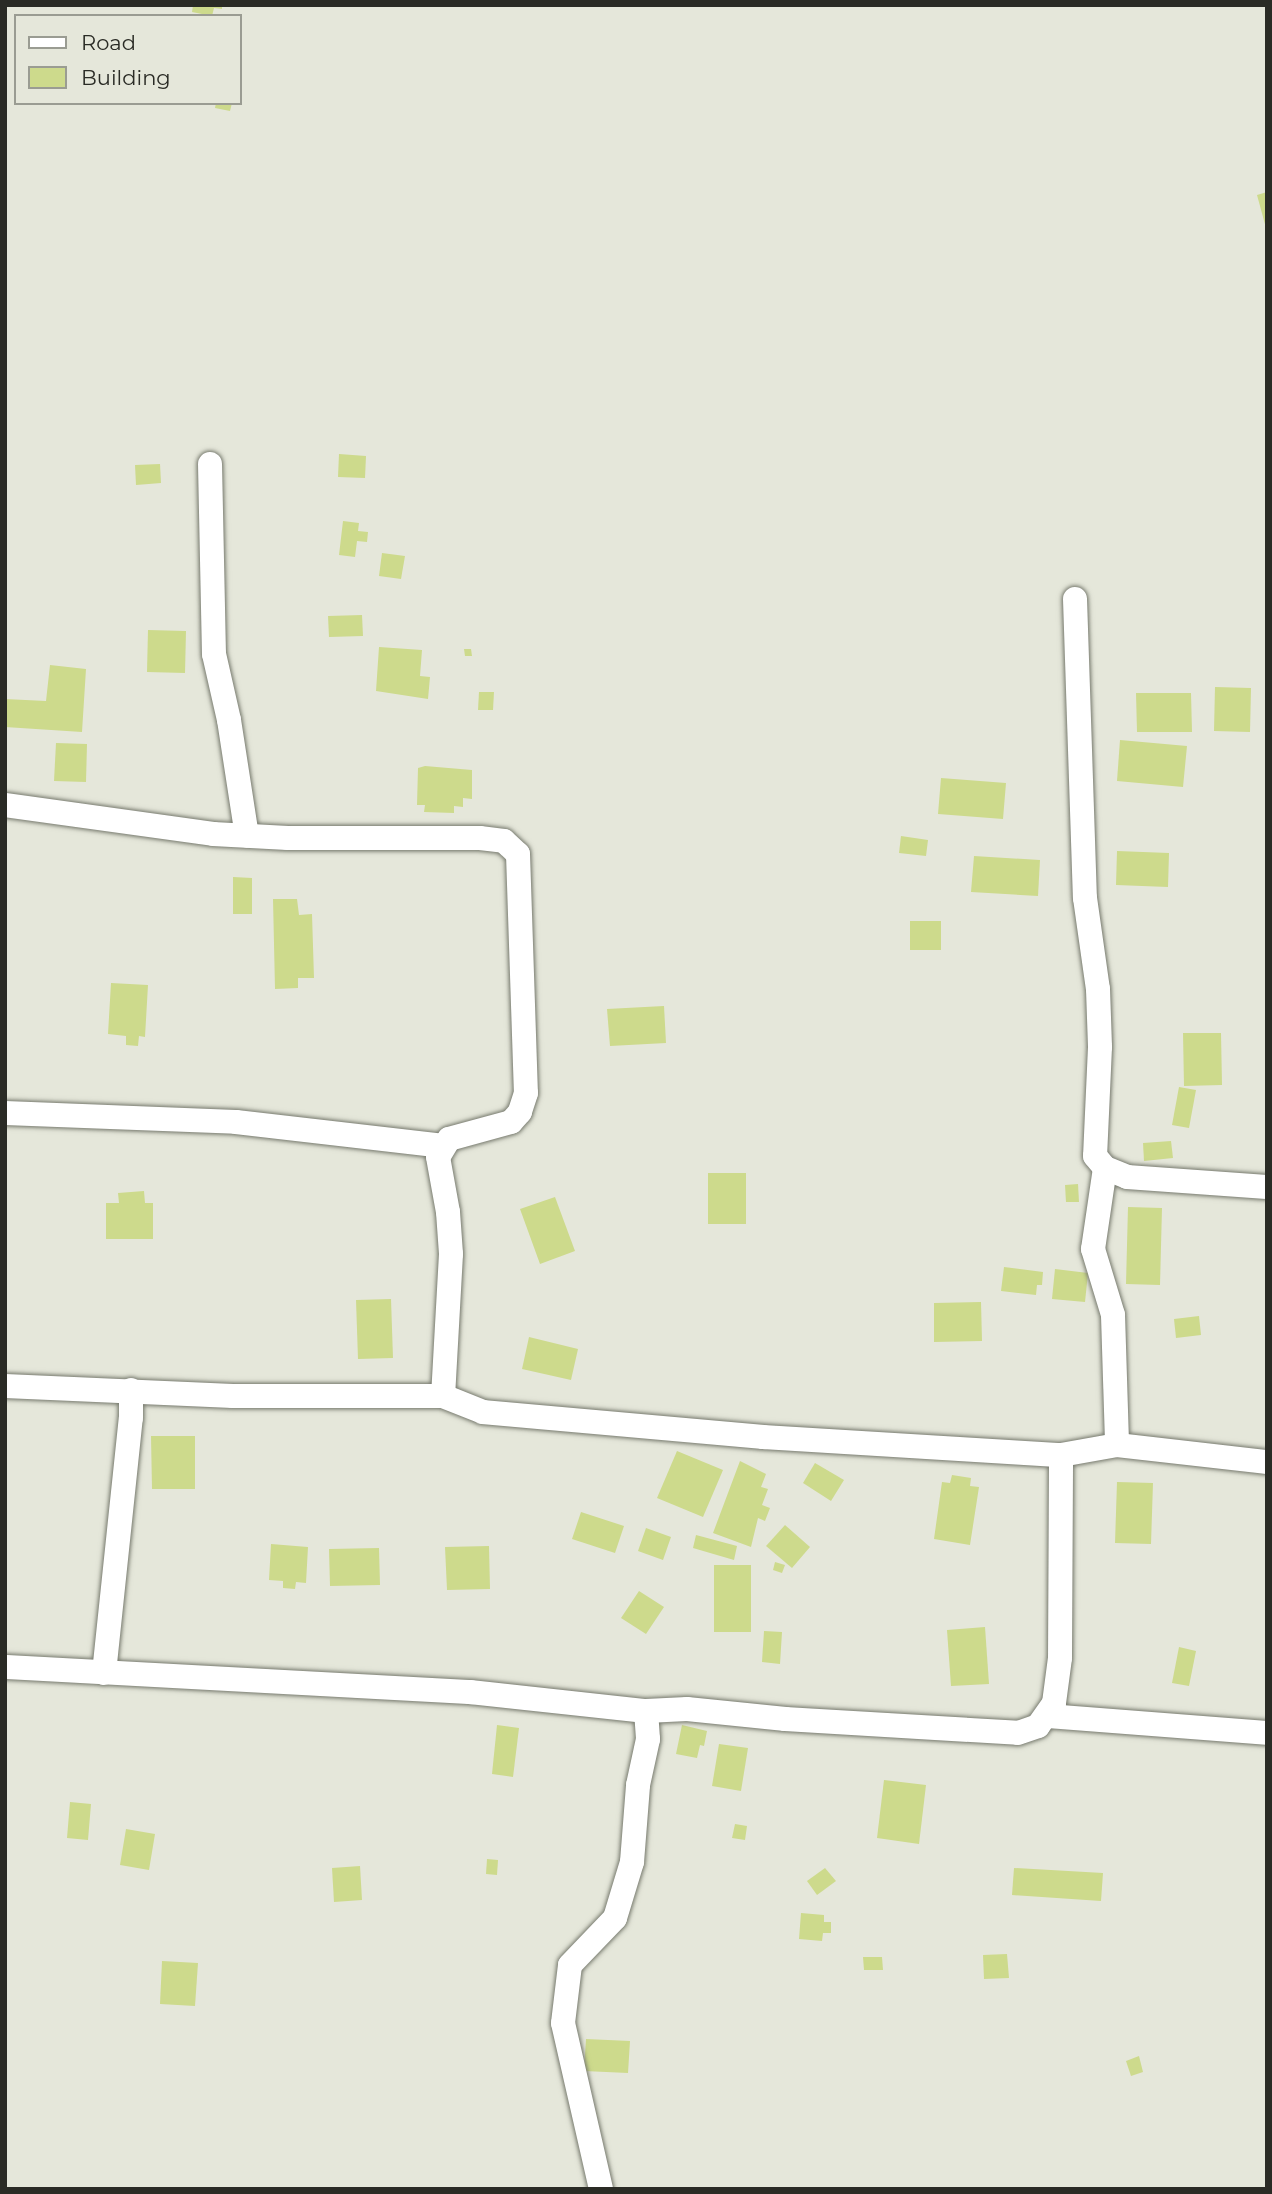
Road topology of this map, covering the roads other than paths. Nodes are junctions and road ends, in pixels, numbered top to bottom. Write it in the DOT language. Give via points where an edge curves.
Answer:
graph roads {
  1 [pos="210,464"];
  2 [pos="1075,599"];
  3 [pos="5,804"];
  4 [pos="247,836"];
  5 [pos="10,1109"];
  6 [pos="442,1146"];
  7 [pos="1105,1168"];
  8 [pos="1267,1187"];
  9 [pos="5,1386"];
  10 [pos="131,1390"];
  11 [pos="443,1396"];
  12 [pos="1117,1445"];
  13 [pos="1061,1455"];
  14 [pos="1267,1462"];
  15 [pos="5,1667"];
  16 [pos="104,1673"];
  17 [pos="646,1711"];
  18 [pos="1047,1716"];
  19 [pos="1267,1733"];
  20 [pos="601,2189"];
  1 -- 4 [label="street" via="214,654"];
  2 -- 7 [label="street" via="1084,884 1098,989 1095,1156"];
  3 -- 4 [label="street"];
  4 -- 6 [label="street" via="480,838 504,841 517,854 526,1093 511,1122 449,1139"];
  5 -- 6 [label="street" via="236,1122"];
  6 -- 11 [label="street" via="439,1170 451,1254"];
  7 -- 8 [label="street" via="1127,1177"];
  7 -- 12 [label="street" via="1093,1249 1113,1315"];
  9 -- 10 [label="street"];
  10 -- 11 [label="street" via="233,1396"];
  10 -- 16 [label="street"];
  11 -- 13 [label="street" via="484,1412 514,1415 763,1437"];
  12 -- 13 [label="street"];
  12 -- 14 [label="street"];
  13 -- 18 [label="street" via="1060,1658 1054,1703"];
  15 -- 16 [label="street"];
  16 -- 17 [label="street" via="470,1692"];
  17 -- 18 [label="street" via="687,1709 1018,1733 1038,1726"];
  17 -- 20 [label="street" via="648,1739 638,1785 632,1861 615,1918 570,1965 564,2024"];
  18 -- 19 [label="street"];
}
